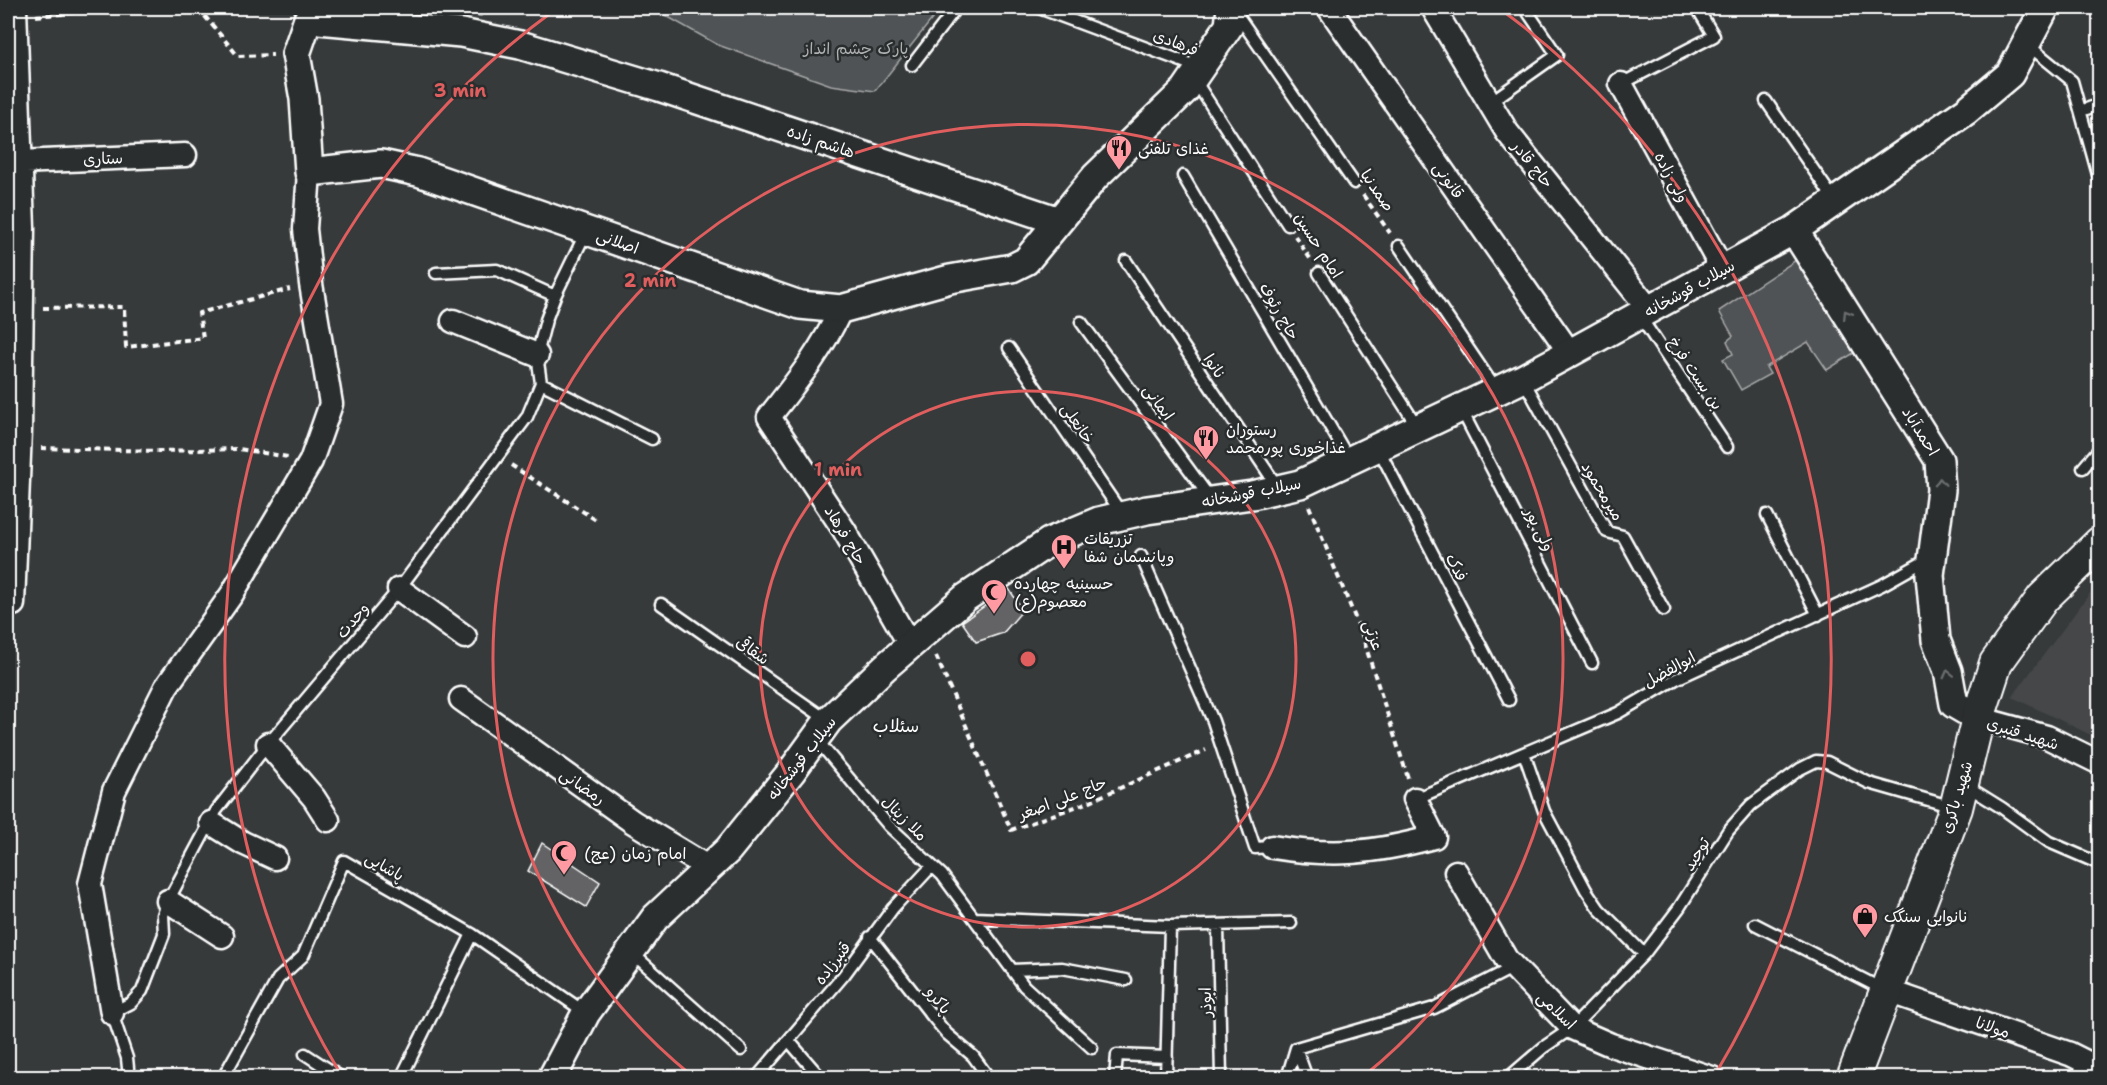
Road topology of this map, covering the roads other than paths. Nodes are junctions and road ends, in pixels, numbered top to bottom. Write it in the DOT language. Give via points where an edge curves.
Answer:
graph roads {
  1 [pos="956,8"];
  2 [pos="1039,8"];
  3 [pos="1231,8"];
  4 [pos="1329,8"];
  5 [pos="1433,8"];
  6 [pos="1525,8"];
  7 [pos="1697,8"];
  8 [pos="2045,8"];
  9 [pos="12,14"];
  10 [pos="2026,44"];
  11 [pos="912,65"];
  12 [pos="1197,73"];
  13 [pos="1622,84"];
  14 [pos="1766,100"];
  15 [pos="1489,103"];
  16 [pos="2100,104"];
  17 [pos="2081,111"];
  18 [pos="13,131"];
  19 [pos="2096,153"];
  20 [pos="185,155"];
  21 [pos="20,162"];
  22 [pos="309,172"];
  23 [pos="1183,176"];
  24 [pos="2100,182"];
  25 [pos="1354,183"];
  26 [pos="1835,201"];
  27 [pos="1059,221"];
  28 [pos="1288,225"];
  29 [pos="587,230"];
  30 [pos="1794,230"];
  31 [pos="15,245"];
  32 [pos="1399,246"];
  33 [pos="1125,261"];
  34 [pos="1722,269"];
  35 [pos="436,273"];
  36 [pos="1319,273"];
  37 [pos="555,296"];
  38 [pos="841,309"];
  39 [pos="1644,312"];
  40 [pos="453,321"];
  41 [pos="1081,322"];
  42 [pos="1009,348"];
  43 [pos="1569,353"];
  44 [pos="537,355"];
  45 [pos="14,369"];
  46 [pos="1522,379"];
  47 [pos="541,383"];
  48 [pos="1497,391"];
  49 [pos="1461,408"];
  50 [pos="1419,429"];
  51 [pos="652,439"];
  52 [pos="1727,447"];
  53 [pos="1378,448"];
  54 [pos="2100,448"];
  55 [pos="1351,462"];
  56 [pos="2083,468"];
  57 [pos="1290,486"];
  58 [pos="13,499"];
  59 [pos="1212,501"];
  60 [pos="1123,515"];
  61 [pos="1767,515"];
  62 [pos="2100,543"];
  63 [pos="1141,556"];
  64 [pos="1933,556"];
  65 [pos="399,589"];
  66 [pos="8,604"];
  67 [pos="661,604"];
  68 [pos="1664,610"];
  69 [pos="1818,615"];
  70 [pos="465,637"];
  71 [pos="918,639"];
  72 [pos="1592,663"];
  73 [pos="461,699"];
  74 [pos="1509,700"];
  75 [pos="1978,718"];
  76 [pos="822,730"];
  77 [pos="268,744"];
  78 [pos="1524,753"];
  79 [pos="2100,763"];
  80 [pos="1959,796"];
  81 [pos="1415,799"];
  82 [pos="328,820"];
  83 [pos="211,823"];
  84 [pos="1272,846"];
  85 [pos="275,858"];
  86 [pos="2100,864"];
  87 [pos="932,866"];
  88 [pos="709,868"];
  89 [pos="1456,872"];
  90 [pos="168,901"];
  91 [pos="974,918"];
  92 [pos="1291,923"];
  93 [pos="1755,924"];
  94 [pos="1170,926"];
  95 [pos="1218,926"];
  96 [pos="472,934"];
  97 [pos="222,936"];
  98 [pos="870,937"];
  99 [pos="630,952"];
  100 [pos="1644,954"];
  101 [pos="1514,967"];
  102 [pos="1012,970"];
  103 [pos="1126,980"];
  104 [pos="1885,990"];
  105 [pos="112,1013"];
  106 [pos="586,1013"];
  107 [pos="1572,1028"];
  108 [pos="789,1041"];
  109 [pos="1092,1048"];
  110 [pos="1296,1048"];
  111 [pos="741,1050"];
  112 [pos="305,1054"];
  113 [pos="1167,1057"];
  114 [pos="2100,1070"];
  115 [pos="225,1074"];
  116 [pos="129,1077"];
  117 [pos="342,1077"];
  118 [pos="401,1077"];
  119 [pos="552,1077"];
  120 [pos="756,1077"];
  121 [pos="821,1077"];
  122 [pos="989,1077"];
  123 [pos="1115,1077"];
  124 [pos="1166,1077"];
  125 [pos="1221,1077"];
  126 [pos="1287,1077"];
  127 [pos="1307,1077"];
  128 [pos="1508,1077"];
  129 [pos="1712,1077"];
  130 [pos="1853,1077"];
  1 -- 11 [label="lane"];
  2 -- 12 [label="lane, فرهادی"];
  3 -- 12 [label="street" via="1229,26"];
  3 -- 25 [label="lane, صمدنیا"];
  4 -- 43 [label="street, قانونی"];
  5 -- 15 [label="street, حاج قادر"];
  6 -- 15 [label="lane" via="1557,55"];
  7 -- 13 [label="lane" via="1714,36"];
  8 -- 10 [label="street, سیلاب قوشخانه"];
  9 -- 18 [label="street"];
  10 -- 17 [label="lane" via="2072,81"];
  10 -- 26 [label="street, سیلاب قوشخانه" via="2010,74 1966,111"];
  12 -- 27 [label="street" via="1185,90 1095,177"];
  12 -- 28 [label="lane, امام حسین"];
  13 -- 34 [label="street, ولی زاده"];
  14 -- 26 [label="lane"];
  15 -- 39 [label="street, حاج قادر"];
  16 -- 17 [label="lane"];
  17 -- 19 [label="lane"];
  18 -- 21 [label="street"];
  19 -- 24 [label="lane"];
  20 -- 21 [label="street, ستاری"];
  21 -- 31 [label="street"];
  22 -- 27 [label="street, هاشم زاده" via="304,99 296,54 308,20 461,33 520,45 659,87"];
  22 -- 29 [label="street, اصلانی" via="381,164 418,172"];
  22 -- 105 [label="street" via="305,229 331,404 311,461 232,594 166,687 114,791 90,884"];
  23 -- 55 [label="lane, حاج رئوف"];
  26 -- 30 [label="street, سیلاب قوشخانه"];
  27 -- 38 [label="street, اصلانی" via="1026,261 1012,268 950,279"];
  29 -- 37 [label="lane"];
  29 -- 38 [label="street, اصلانی" via="800,304"];
  30 -- 34 [label="street, سیلاب قوشخانه"];
  64 -- 30 [label="street, احمدآباد, one-way" via="1941,490 1939,460"];
  31 -- 45 [label="street" via="22,309"];
  32 -- 48 [label="lane"];
  33 -- 57 [label="lane, نانوا"];
  34 -- 39 [label="street, سیلاب قوشخانه"];
  35 -- 37 [label="lane" via="497,270"];
  36 -- 50 [label="lane, امام حسین"];
  37 -- 44 [label="lane"];
  38 -- 71 [label="street, حاج فرهاد" via="808,369 769,417"];
  39 -- 43 [label="street, سیلاب قوشخانه"];
  39 -- 52 [label="lane, بن بست فرخ"];
  40 -- 44 [label="street"];
  41 -- 59 [label="lane, ایمانی"];
  42 -- 60 [label="lane, خانعلی"];
  43 -- 46 [label="street, سیلاب قوشخانه"];
  44 -- 47 [label="lane"];
  45 -- 58 [label="street" via="19,447"];
  46 -- 48 [label="street, سیلاب قوشخانه"];
  46 -- 68 [label="lane, میرمحمود" via="1607,532 1623,536"];
  47 -- 51 [label="lane"];
  47 -- 65 [label="lane, وحدت" via="527,417"];
  48 -- 49 [label="street, سیلاب قوشخانه"];
  49 -- 50 [label="street, سیلاب قوشخانه"];
  49 -- 72 [label="lane, ولی پور"];
  50 -- 53 [label="street, سیلاب قوشخانه"];
  53 -- 55 [label="street, سیلاب قوشخانه"];
  53 -- 74 [label="lane, فدک"];
  54 -- 56 [label="lane"];
  55 -- 57 [label="street, سیلاب قوشخانه"];
  57 -- 59 [label="street, سیلاب قوشخانه"];
  58 -- 66 [label="street" via="13,604"];
  59 -- 60 [label="street, سیلاب قوشخانه"];
  60 -- 71 [label="street, سیلاب قوشخانه" via="1099,520 1049,542 965,598"];
  61 -- 69 [label="lane"];
  62 -- 75 [label="main road, شهید باکری" via="2043,598 1996,663"];
  63 -- 84 [label="lane" via="1220,743 1255,848"];
  64 -- 69 [label="lane, ابوالفضل"];
  75 -- 64 [label="street, احمدآباد, one-way" via="1954,704 1948,671 1936,640 1930,575"];
  65 -- 70 [label="street"];
  65 -- 77 [label="lane, وحدت"];
  67 -- 76 [label="lane, شقاقی"];
  69 -- 78 [label="lane, ابوالفضل" via="1676,679 1618,713"];
  71 -- 76 [label="street, سیلاب قوشخانه"];
  73 -- 88 [label="street, رمضانی" via="633,822"];
  75 -- 79 [label="street, شهید قنبری" via="2047,737"];
  75 -- 80 [label="main road, شهید باکری"];
  76 -- 87 [label="lane, ملا زینال" via="890,826"];
  76 -- 88 [label="street, سیلاب قوشخانه" via="735,842"];
  77 -- 82 [label="street"];
  77 -- 83 [label="lane, وحدت"];
  78 -- 81 [label="lane, ابوالفضل"];
  78 -- 100 [label="lane" via="1549,821 1586,890 1599,909"];
  80 -- 86 [label="lane" via="2002,808 2049,842"];
  80 -- 100 [label="lane, توحید" via="1869,783 1827,762 1816,761 1800,769 1751,805 1728,831"];
  80 -- 104 [label="main road, شهید باکری"];
  81 -- 84 [label="street" via="1434,837 1369,852 1329,853"];
  83 -- 85 [label="street"];
  83 -- 90 [label="lane, وحدت"];
  87 -- 91 [label="lane, ملا زینال"];
  87 -- 98 [label="lane, قنبرزاده"];
  88 -- 99 [label="street, سیلاب قوشخانه" via="655,918"];
  89 -- 101 [label="street, اسلامی"];
  90 -- 97 [label="street"];
  90 -- 105 [label="lane, وحدت" via="163,915 164,934 142,991 131,1003"];
  91 -- 94 [label="lane"];
  91 -- 102 [label="lane, ملا زینال"];
  92 -- 95 [label="lane"];
  93 -- 104 [label="lane"];
  94 -- 95 [label="lane"];
  94 -- 113 [label="lane"];
  95 -- 125 [label="lane, ابوذر"];
  96 -- 106 [label="lane, پاشایی"];
  96 -- 115 [label="lane, پاشایی" via="344,861 303,956 278,979"];
  96 -- 118 [label="lane"];
  98 -- 108 [label="lane, قنبرزاده"];
  98 -- 122 [label="lane, پاکرو" via="947,1034 973,1056"];
  99 -- 106 [label="street, سیلاب قوشخانه"];
  99 -- 111 [label="lane"];
  100 -- 107 [label="lane, توحید"];
  101 -- 107 [label="street, اسلامی"];
  101 -- 110 [label="lane" via="1434,1008"];
  102 -- 103 [label="lane" via="1062,968"];
  102 -- 109 [label="lane, ملا زینال" via="1036,999"];
  104 -- 114 [label="street, مولانا" via="2070,1054"];
  104 -- 130 [label="main road, شهید باکری"];
  105 -- 116 [label="lane"];
  106 -- 119 [label="street, سیلاب قوشخانه"];
  107 -- 128 [label="lane, توحید"];
  107 -- 129 [label="street, اسلامی" via="1648,1058"];
  108 -- 120 [label="lane, قنبرزاده"];
  108 -- 121 [label="lane"];
  110 -- 126 [label="lane"];
  110 -- 127 [label="lane"];
  112 -- 117 [label="lane"];
  113 -- 123 [label="lane" via="1117,1055"];
  113 -- 124 [label="lane"];
}
